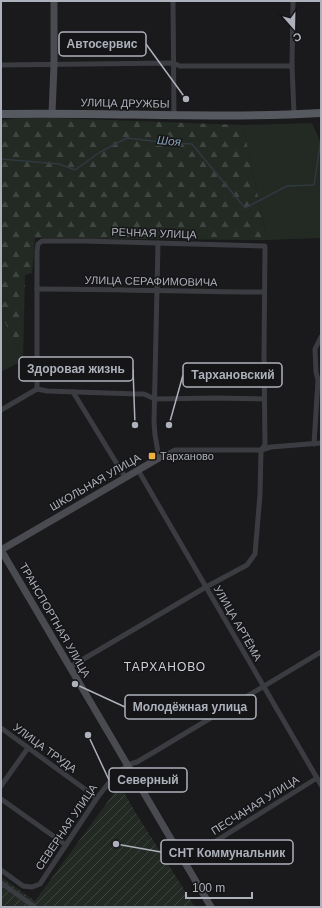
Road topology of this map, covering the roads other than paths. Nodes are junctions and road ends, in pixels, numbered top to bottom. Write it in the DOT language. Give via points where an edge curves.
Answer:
graph roads {
  1 [pos="54,1"];
  2 [pos="172,1"];
  3 [pos="292,1"];
  4 [pos="173,63"];
  5 [pos="1,65"];
  6 [pos="54,65"];
  7 [pos="292,66"];
  8 [pos="52,113"];
  9 [pos="321,113"];
  10 [pos="1,114"];
  11 [pos="294,114"];
  12 [pos="174,116"];
  13 [pos="158,243"];
  14 [pos="37,289"];
  15 [pos="157,291"];
  16 [pos="264,292"];
  17 [pos="321,337"];
  18 [pos="37,390"];
  19 [pos="73,392"];
  20 [pos="155,399"];
  21 [pos="264,399"];
  22 [pos="1,410"];
  23 [pos="321,443"];
  24 [pos="314,444"];
  25 [pos="261,450"];
  26 [pos="159,458"];
  27 [pos="138,470"];
  28 [pos="126,477"];
  29 [pos="1,550"];
  30 [pos="206,587"];
  31 [pos="321,652"];
  32 [pos="70,667"];
  33 [pos="264,686"];
  34 [pos="1,728"];
  35 [pos="28,748"];
  36 [pos="127,764"];
  37 [pos="317,778"];
  38 [pos="321,785"];
  39 [pos="1,786"];
  40 [pos="97,798"];
  41 [pos="1,799"];
  42 [pos="66,845"];
  43 [pos="184,861"];
  44 [pos="1,870"];
  45 [pos="1,883"];
  46 [pos="35,907"];
  47 [pos="211,907"];
  1 -- 6 [label="street"];
  2 -- 4 [label="street"];
  3 -- 7 [label="street"];
  4 -- 6 [label="street"];
  4 -- 7 [label="street" via="180,66"];
  4 -- 12 [label="street"];
  5 -- 6 [label="street"];
  6 -- 8 [label="street"];
  7 -- 11 [label="street"];
  8 -- 10 [label="main road, УЛИЦА ДРУЖБЫ"];
  8 -- 12 [label="main road, УЛИЦА ДРУЖБЫ"];
  9 -- 11 [label="main road, УЛИЦА ДРУЖБЫ"];
  11 -- 12 [label="main road, УЛИЦА ДРУЖБЫ"];
  13 -- 14 [label="street, РЕЧНАЯ УЛИЦА" via="42,241 38,244 37,251"];
  13 -- 15 [label="street"];
  13 -- 16 [label="street, РЕЧНАЯ УЛИЦА" via="265,246"];
  14 -- 15 [label="street, УЛИЦА СЕРАФИМОВИЧА"];
  14 -- 18 [label="street"];
  15 -- 16 [label="street, УЛИЦА СЕРАФИМОВИЧА"];
  15 -- 20 [label="street"];
  16 -- 21 [label="street"];
  17 -- 24 [label="street" via="315,349 318,380"];
  18 -- 19 [label="street"];
  18 -- 22 [label="street"];
  19 -- 20 [label="street" via="144,394"];
  19 -- 28 [label="street"];
  20 -- 21 [label="street"];
  20 -- 26 [label="street" via="155,435"];
  21 -- 25 [label="street" via="264,445"];
  23 -- 24 [label="street"];
  24 -- 25 [label="street"];
  25 -- 26 [label="street" via="175,450"];
  25 -- 30 [label="street" via="255,554 247,565"];
  26 -- 27 [label="street, ШКОЛЬНАЯ УЛИЦА"];
  27 -- 28 [label="street, ШКОЛЬНАЯ УЛИЦА"];
  27 -- 30 [label="street, УЛИЦА АРТЁМА"];
  28 -- 29 [label="street, ШКОЛЬНАЯ УЛИЦА"];
  29 -- 32 [label="street, ТРАНСПОРТНАЯ УЛИЦА"];
  30 -- 32 [label="street"];
  30 -- 33 [label="street, УЛИЦА АРТЁМА"];
  31 -- 33 [label="street, СЕВЕРНАЯ УЛИЦА"];
  32 -- 36 [label="street, ТРАНСПОРТНАЯ УЛИЦА"];
  33 -- 36 [label="street, СЕВЕРНАЯ УЛИЦА" via="148,756"];
  33 -- 37 [label="street, УЛИЦА АРТЁМА"];
  34 -- 35 [label="street, УЛИЦА ТРУДА"];
  35 -- 39 [label="street"];
  35 -- 40 [label="street, УЛИЦА ТРУДА"];
  36 -- 40 [label="street, СЕВЕРНАЯ УЛИЦА"];
  36 -- 43 [label="street, ТРАНСПОРТНАЯ УЛИЦА"];
  37 -- 38 [label="street, УЛИЦА АРТЁМА"];
  37 -- 43 [label="street, ПЕСЧАНАЯ УЛИЦА"];
  40 -- 42 [label="street, СЕВЕРНАЯ УЛИЦА"];
  41 -- 42 [label="street"];
  42 -- 44 [label="street, СЕВЕРНАЯ УЛИЦА" via="40,884 32,887 23,886"];
  43 -- 47 [label="street, ТРАНСПОРТНАЯ УЛИЦА"];
  45 -- 46 [label="street"];
}
